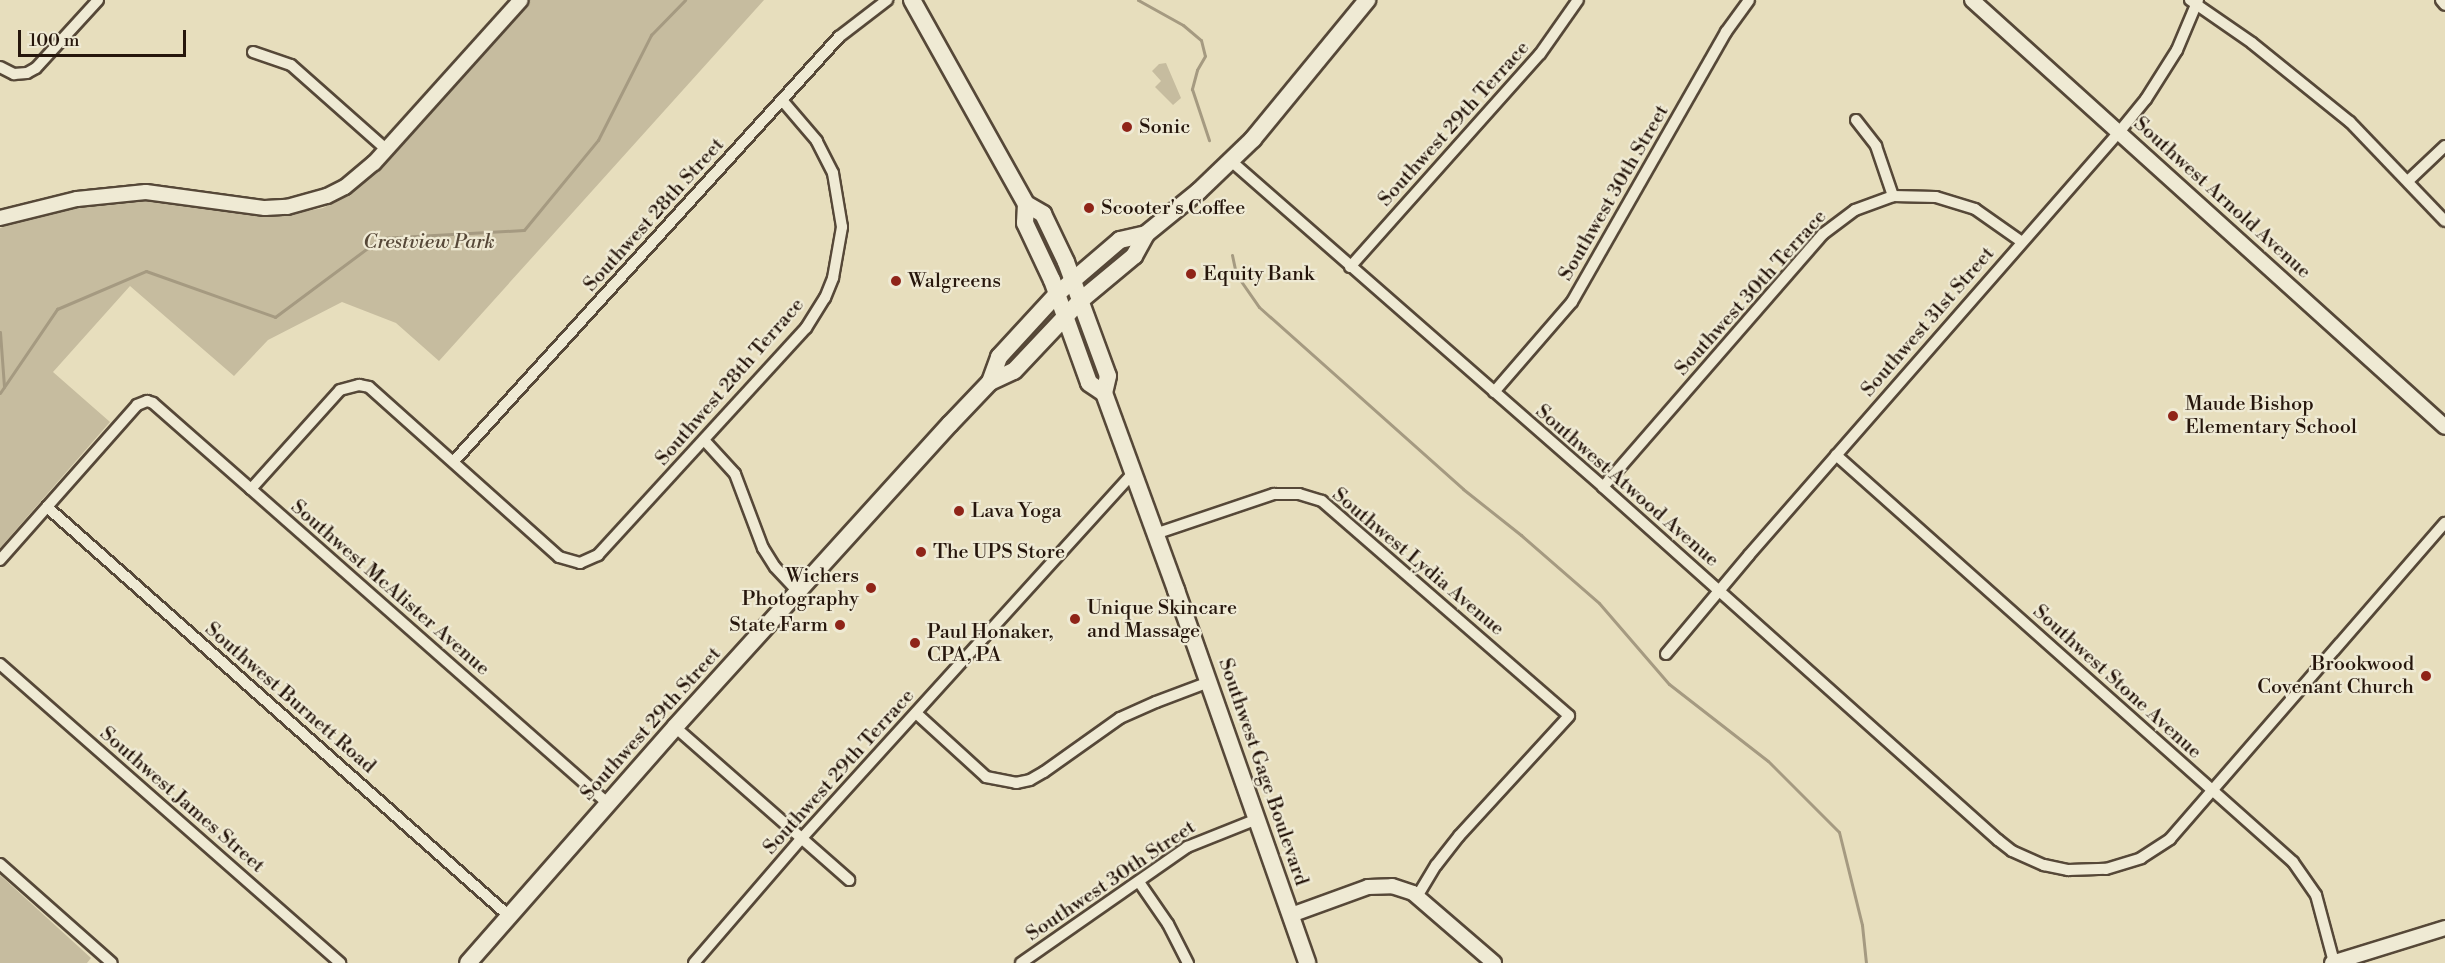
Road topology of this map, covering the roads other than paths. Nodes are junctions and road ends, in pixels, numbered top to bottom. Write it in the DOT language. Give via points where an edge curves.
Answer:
graph roads {
  1 [pos="98,0"];
  2 [pos="521,0"];
  3 [pos="887,0"];
  4 [pos="912,0"];
  5 [pos="1367,0"];
  6 [pos="1578,0"];
  7 [pos="1749,0"];
  8 [pos="1972,0"];
  9 [pos="2440,0"];
  10 [pos="2194,2"];
  11 [pos="2445,5"];
  12 [pos="253,52"];
  13 [pos="0,67"];
  14 [pos="782,100"];
  15 [pos="1856,120"];
  16 [pos="2120,131"];
  17 [pos="2445,146"];
  18 [pos="386,149"];
  19 [pos="1231,161"];
  20 [pos="2408,181"];
  21 [pos="1893,196"];
  22 [pos="1026,204"];
  23 [pos="0,218"];
  24 [pos="2445,221"];
  25 [pos="1146,234"];
  26 [pos="2022,242"];
  27 [pos="1350,267"];
  28 [pos="1073,279"];
  29 [pos="1057,294"];
  30 [pos="1081,300"];
  31 [pos="1065,316"];
  32 [pos="990,382"];
  33 [pos="1494,392"];
  34 [pos="1104,393"];
  35 [pos="2445,427"];
  36 [pos="704,440"];
  37 [pos="1836,455"];
  38 [pos="454,461"];
  39 [pos="1133,473"];
  40 [pos="1603,487"];
  41 [pos="251,489"];
  42 [pos="47,507"];
  43 [pos="2445,523"];
  44 [pos="1155,534"];
  45 [pos="0,560"];
  46 [pos="1719,591"];
  47 [pos="798,592"];
  48 [pos="1666,654"];
  49 [pos="0,664"];
  50 [pos="1209,682"];
  51 [pos="916,713"];
  52 [pos="675,727"];
  53 [pos="2213,792"];
  54 [pos="608,804"];
  55 [pos="1257,819"];
  56 [pos="802,838"];
  57 [pos="0,864"];
  58 [pos="849,880"];
  59 [pos="1139,882"];
  60 [pos="1417,897"];
  61 [pos="1291,915"];
  62 [pos="509,916"];
  63 [pos="2445,928"];
  64 [pos="112,963"];
  65 [pos="340,963"];
  66 [pos="468,963"];
  67 [pos="694,963"];
  68 [pos="1021,963"];
  69 [pos="1188,963"];
  70 [pos="1307,963"];
  71 [pos="1494,963"];
  72 [pos="2333,963"];
  1 -- 13 [label="street" via="36,68 14,74"];
  2 -- 18 [label="street"];
  3 -- 14 [label="street, Southwest 28th Street" via="839,37"];
  4 -- 22 [label="main road, Southwest Gage Boulevard"];
  5 -- 19 [label="main road, Southwest 29th Street" via="1272,118"];
  6 -- 27 [label="street, Southwest 29th Terrace" via="1540,54"];
  7 -- 33 [label="street, Southwest 30th Street" via="1726,32 1572,303"];
  8 -- 16 [label="street, Southwest Arnold Avenue"];
  9 -- 11 [label="street"];
  10 -- 16 [label="street, Southwest 31st Street" via="2173,58"];
  10 -- 20 [label="street" via="2299,79 2350,122"];
  12 -- 18 [label="street" via="291,65"];
  14 -- 36 [label="street, Southwest 28th Terrace" via="812,133 833,173 842,227 837,265 825,298 806,328"];
  14 -- 38 [label="street, Southwest 28th Street"];
  15 -- 21 [label="street" via="1876,146"];
  16 -- 26 [label="street, Southwest 31st Street"];
  16 -- 35 [label="street, Southwest Arnold Avenue"];
  17 -- 20 [label="street"];
  18 -- 23 [label="street" via="345,187 317,200 286,207 265,208 146,192 77,199"];
  19 -- 25 [label="main road, Southwest 29th Street"];
  19 -- 27 [label="street, Southwest Atwood Avenue"];
  20 -- 24 [label="street"];
  21 -- 26 [label="street, Southwest 30th Terrace" via="1919,195 1953,201 1975,209"];
  21 -- 40 [label="street, Southwest 30th Terrace" via="1855,210 1823,234"];
  22 -- 28 [label="main road, Southwest Gage Boulevard" via="1042,214"];
  22 -- 29 [label="main road, Southwest Gage Boulevard" via="1024,223"];
  25 -- 28 [label="main road, Southwest 29th Street" via="1120,240"];
  25 -- 30 [label="main road, Southwest 29th Street" via="1134,256"];
  26 -- 37 [label="street, Southwest 31st Street"];
  27 -- 33 [label="street, Southwest Atwood Avenue"];
  28 -- 29 [label="main road, Southwest 29th Street"];
  28 -- 30 [label="main road, Southwest Gage Boulevard"];
  29 -- 31 [label="main road, Southwest Gage Boulevard"];
  29 -- 32 [label="main road, Southwest 29th Street" via="999,357"];
  30 -- 31 [label="main road, Southwest 29th Street"];
  30 -- 34 [label="main road, Southwest Gage Boulevard" via="1108,376"];
  31 -- 32 [label="main road, Southwest 29th Street" via="1014,371"];
  31 -- 34 [label="main road, Southwest Gage Boulevard" via="1089,383"];
  32 -- 47 [label="main road, Southwest 29th Street"];
  33 -- 40 [label="street, Southwest Atwood Avenue"];
  34 -- 39 [label="main road, Southwest Gage Boulevard"];
  36 -- 38 [label="street, Southwest 28th Terrace" via="598,555 580,563 559,557"];
  36 -- 47 [label="street" via="735,474 763,548"];
  37 -- 46 [label="street, Southwest 31st Street"];
  37 -- 53 [label="street, Southwest Stone Avenue"];
  38 -- 41 [label="street" via="369,387 359,385 340,390"];
  39 -- 44 [label="main road, Southwest Gage Boulevard"];
  39 -- 51 [label="street, Southwest 29th Terrace"];
  40 -- 46 [label="street, Southwest Atwood Avenue"];
  41 -- 42 [label="street, Southwest McAlister Avenue" via="147,401 137,405"];
  41 -- 54 [label="street, Southwest McAlister Avenue"];
  42 -- 45 [label="street"];
  42 -- 62 [label="street, Southwest Burnett Road"];
  43 -- 53 [label="street, Southwest Atwood Avenue"];
  44 -- 50 [label="main road, Southwest Gage Boulevard"];
  44 -- 60 [label="street, Southwest Lydia Avenue" via="1274,494 1299,494 1322,501 1569,716 1459,836"];
  46 -- 48 [label="street, Southwest 31st Street"];
  46 -- 53 [label="street, Southwest Atwood Avenue" via="1998,840 2032,861 2056,868 2093,871 2118,866 2170,839"];
  47 -- 52 [label="main road, Southwest 29th Street"];
  49 -- 65 [label="street, Southwest James Street"];
  50 -- 51 [label="street" via="1128,714 1044,772 1016,783 986,777"];
  50 -- 55 [label="main road, Southwest Gage Boulevard"];
  51 -- 56 [label="street, Southwest 29th Terrace"];
  52 -- 54 [label="main road, Southwest 29th Street"];
  52 -- 56 [label="street"];
  53 -- 72 [label="street, Southwest Stone Avenue" via="2293,862 2309,883"];
  54 -- 62 [label="main road, Southwest 29th Street"];
  55 -- 59 [label="street, Southwest 30th Street" via="1187,847"];
  55 -- 61 [label="main road, Southwest Gage Boulevard"];
  56 -- 58 [label="street"];
  56 -- 67 [label="street, Southwest 29th Terrace"];
  57 -- 64 [label="street"];
  59 -- 68 [label="street, Southwest 30th Street"];
  59 -- 69 [label="street" via="1168,924"];
  60 -- 61 [label="street" via="1392,886 1368,887"];
  60 -- 71 [label="street"];
  61 -- 70 [label="main road, Southwest Gage Boulevard"];
  62 -- 66 [label="main road, Southwest 29th Street"];
  63 -- 72 [label="street"];
}
